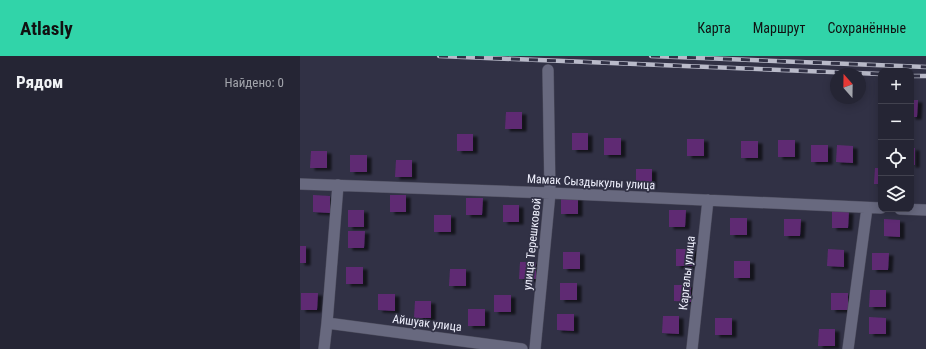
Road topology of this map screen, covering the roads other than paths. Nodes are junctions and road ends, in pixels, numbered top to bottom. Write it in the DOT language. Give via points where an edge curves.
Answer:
graph roads {
  1 [pos="548,70"];
  2 [pos="300,184"];
  3 [pos="338,185"];
  4 [pos="550,193"];
  5 [pos="708,200"];
  6 [pos="867,208"];
  7 [pos="878,208"];
  8 [pos="914,210"];
  9 [pos="926,210"];
  10 [pos="327,323"];
  11 [pos="324,349"];
  12 [pos="522,349"];
  13 [pos="534,349"];
  14 [pos="692,349"];
  15 [pos="848,349"];
  1 -- 4 [label="street, улица Терешковой"];
  2 -- 3 [label="street, Мамак Сыздыкулы улица"];
  3 -- 4 [label="street, Мамак Сыздыкулы улица"];
  3 -- 10 [label="street"];
  4 -- 5 [label="street, Мамак Сыздыкулы улица"];
  4 -- 13 [label="street, улица Терешковой"];
  5 -- 6 [label="street, Мамак Сыздыкулы улица"];
  5 -- 14 [label="street, Каргалы улица"];
  6 -- 7 [label="street, Мамак Сыздыкулы улица"];
  6 -- 15 [label="street"];
  8 -- 9 [label="street"];
  10 -- 11 [label="street"];
  10 -- 12 [label="street, Айшуак улица"];
}
